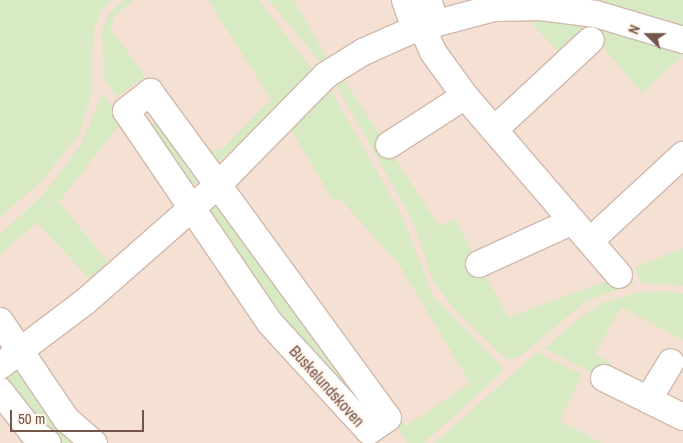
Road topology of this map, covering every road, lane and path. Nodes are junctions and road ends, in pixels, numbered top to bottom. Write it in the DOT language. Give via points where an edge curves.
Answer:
graph roads {
  1 [pos="405,0"];
  2 [pos="425,20"];
  3 [pos="591,40"];
  4 [pos="683,40"];
  5 [pos="465,96"];
  6 [pos="494,130"];
  7 [pos="388,144"];
  8 [pos="683,154"];
  9 [pos="218,185"];
  10 [pos="192,208"];
  11 [pos="573,221"];
  12 [pos="590,241"];
  13 [pos="479,264"];
  14 [pos="619,275"];
  15 [pos="0,321"];
  16 [pos="22,352"];
  17 [pos="671,362"];
  18 [pos="0,366"];
  19 [pos="604,378"];
  20 [pos="0,391"];
  21 [pos="648,400"];
  22 [pos="683,417"];
  23 [pos="48,443"];
  24 [pos="94,443"];
  1 -- 2 [label="street"];
  2 -- 4 [label="street" via="494,8 541,7 596,14"];
  2 -- 5 [label="street" via="433,52"];
  2 -- 9 [label="street" via="326,75"];
  3 -- 6 [label="street"];
  5 -- 6 [label="street"];
  5 -- 7 [label="street"];
  6 -- 11 [label="street"];
  8 -- 12 [label="street"];
  9 -- 10 [label="street"];
  9 -- 10 [label="street, Buskelundskoven" via="150,92 126,111"];
  9 -- 10 [label="street, Buskelundskoven" via="388,418 369,431 270,323"];
  10 -- 16 [label="street"];
  11 -- 12 [label="street"];
  11 -- 13 [label="street"];
  12 -- 14 [label="street"];
  15 -- 16 [label="street"];
  16 -- 18 [label="street"];
  16 -- 24 [label="street" via="66,419"];
  17 -- 21 [label="street"];
  19 -- 21 [label="street"];
  20 -- 23 [label="street" via="32,432"];
  21 -- 22 [label="street"];
}
